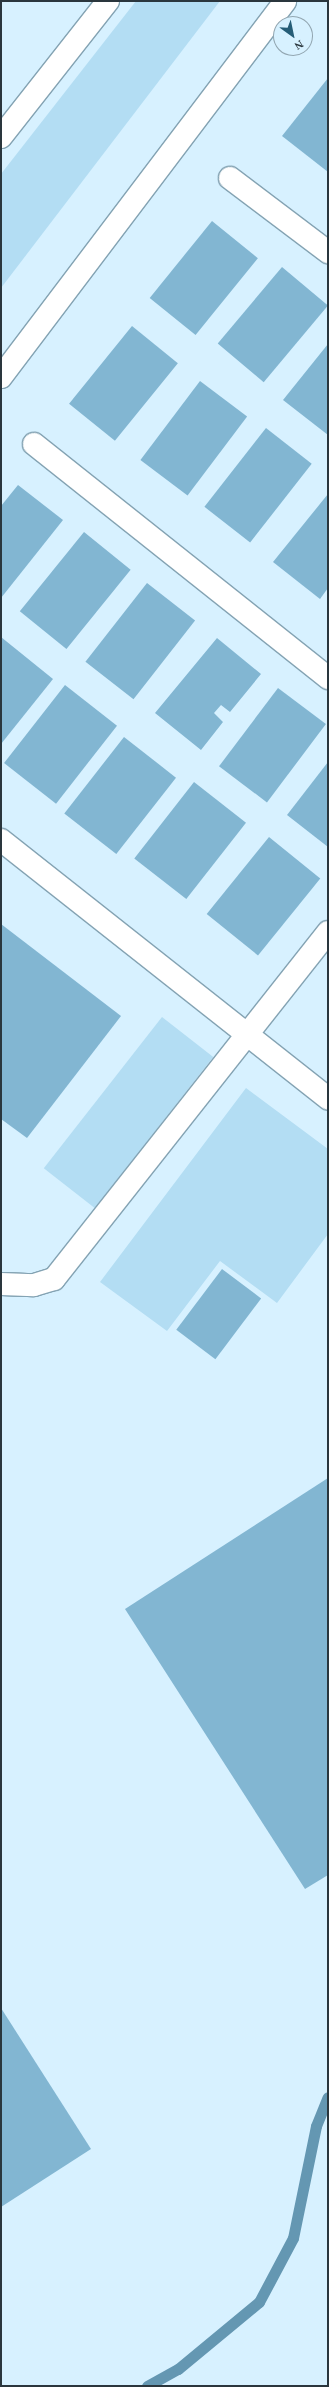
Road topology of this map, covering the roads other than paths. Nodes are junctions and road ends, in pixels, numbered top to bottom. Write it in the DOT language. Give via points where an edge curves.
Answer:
graph roads {
  1 [pos="108,1"];
  2 [pos="285,1"];
  3 [pos="1,137"];
  4 [pos="230,178"];
  5 [pos="328,252"];
  6 [pos="1,377"];
  7 [pos="34,444"];
  8 [pos="328,678"];
  9 [pos="1,840"];
  10 [pos="328,932"];
  11 [pos="249,1036"];
  12 [pos="328,1098"];
  13 [pos="1,1284"];
  1 -- 3 [label="street"];
  2 -- 6 [label="street"];
  4 -- 5 [label="street"];
  7 -- 8 [label="street"];
  9 -- 11 [label="street"];
  10 -- 11 [label="street"];
  11 -- 12 [label="street"];
  11 -- 13 [label="street" via="54,1279 34,1285"];
}
